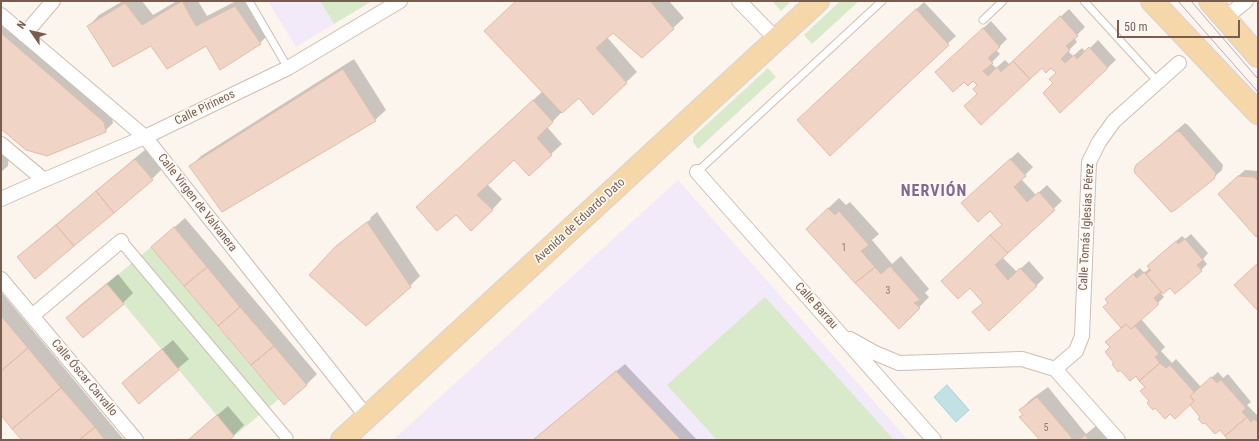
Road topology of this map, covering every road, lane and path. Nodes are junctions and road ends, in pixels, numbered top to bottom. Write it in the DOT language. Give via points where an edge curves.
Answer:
graph roads {
  1 [pos="53,1"];
  2 [pos="249,1"];
  3 [pos="400,1"];
  4 [pos="739,1"];
  5 [pos="818,1"];
  6 [pos="882,1"];
  7 [pos="1003,1"];
  8 [pos="1084,1"];
  9 [pos="1152,1"];
  10 [pos="1210,1"];
  11 [pos="1246,1"];
  12 [pos="1,15"];
  13 [pos="1225,18"];
  14 [pos="983,20"];
  15 [pos="24,35"];
  16 [pos="777,40"];
  17 [pos="1258,56"];
  18 [pos="1179,63"];
  19 [pos="288,68"];
  20 [pos="1158,82"];
  21 [pos="1258,113"];
  22 [pos="145,136"];
  23 [pos="1,144"];
  24 [pos="697,172"];
  25 [pos="44,180"];
  26 [pos="1,199"];
  27 [pos="121,241"];
  28 [pos="1,279"];
  29 [pos="32,316"];
  30 [pos="839,332"];
  31 [pos="899,363"];
  32 [pos="1055,369"];
  33 [pos="888,388"];
  34 [pos="367,417"];
  35 [pos="287,438"];
  36 [pos="136,440"];
  37 [pos="342,440"];
  38 [pos="934,440"];
  39 [pos="1118,440"];
  1 -- 15 [label="street"];
  2 -- 19 [label="lane"];
  3 -- 19 [label="street, Calle Pirineos"];
  4 -- 16 [label="street"];
  5 -- 16 [label="main road, Avenida de Eduardo Dato"];
  6 -- 24 [label="lane"];
  7 -- 14 [label="lane"];
  8 -- 20 [label="lane"];
  9 -- 21 [label="main road"];
  10 -- 13 [label="main road"];
  11 -- 13 [label="street"];
  12 -- 15 [label="street, Calle Virgen de Valvanera"];
  13 -- 17 [label="main road"];
  15 -- 22 [label="street, Calle Virgen de Valvanera"];
  16 -- 34 [label="main road, Avenida de Eduardo Dato"];
  18 -- 20 [label="street, Calle Tomás Iglesias Pérez"];
  19 -- 22 [label="street, Calle Pirineos"];
  20 -- 32 [label="street, Calle Tomás Iglesias Pérez" via="1114,121 1089,162 1082,336 1076,350"];
  22 -- 25 [label="street, Calle Pirineos"];
  22 -- 34 [label="street, Calle Virgen de Valvanera"];
  23 -- 25 [label="street"];
  24 -- 30 [label="street, Calle Barrau"];
  25 -- 26 [label="street, Calle Pirineos"];
  27 -- 29 [label="street"];
  27 -- 35 [label="street"];
  28 -- 29 [label="street, Calle Óscar Carvallo"];
  29 -- 36 [label="street, Calle Óscar Carvallo"];
  30 -- 31 [label="street" via="875,353"];
  30 -- 33 [label="street, Calle Barrau"];
  31 -- 32 [label="street" via="1022,359"];
  31 -- 33 [label="street" via="891,372"];
  32 -- 39 [label="street"];
  33 -- 38 [label="street, Calle Barrau"];
  34 -- 37 [label="main road, Avenida de Eduardo Dato"];
}
